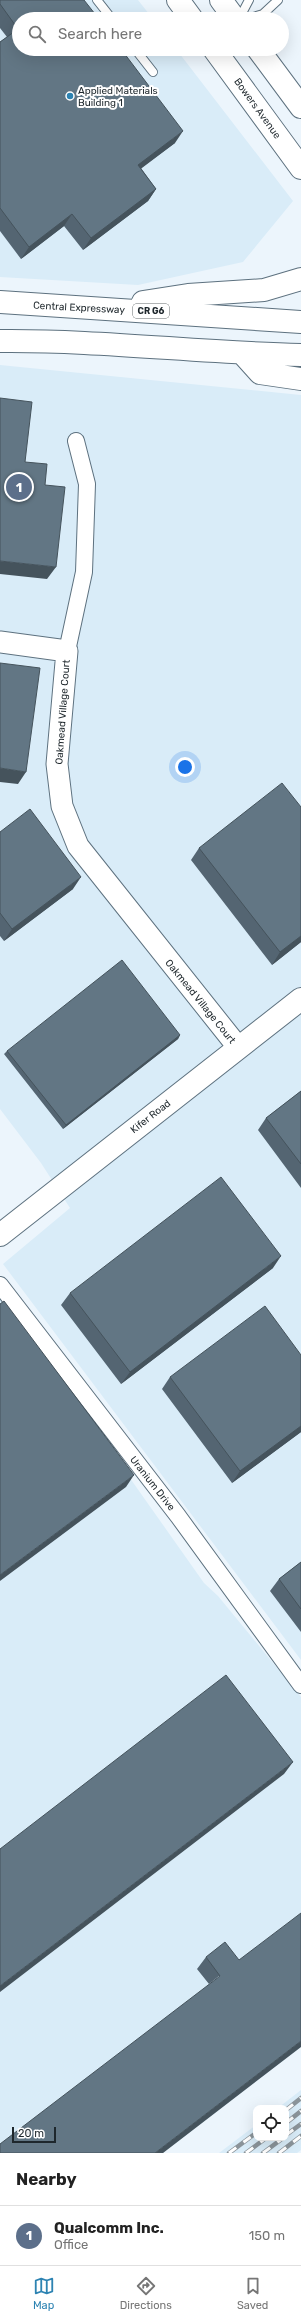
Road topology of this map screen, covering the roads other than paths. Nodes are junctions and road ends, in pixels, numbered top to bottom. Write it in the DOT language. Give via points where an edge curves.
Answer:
graph roads {
  1 [pos="97,0"];
  2 [pos="178,0"];
  3 [pos="221,0"];
  4 [pos="249,0"];
  5 [pos="278,0"];
  6 [pos="106,12"];
  7 [pos="187,12"];
  8 [pos="230,12"];
  9 [pos="243,12"];
  10 [pos="265,12"];
  11 [pos="140,56"];
  12 [pos="219,56"];
  13 [pos="263,56"];
  14 [pos="153,72"];
  15 [pos="301,107"];
  16 [pos="301,168"];
  17 [pos="301,279"];
  18 [pos="0,302"];
  19 [pos="103,308"];
  20 [pos="301,322"];
  21 [pos="0,341"];
  22 [pos="242,353"];
  23 [pos="301,354"];
  24 [pos="301,379"];
  25 [pos="76,440"];
  26 [pos="0,642"];
  27 [pos="67,651"];
  28 [pos="301,999"];
  29 [pos="238,1047"];
  30 [pos="0,1235"];
  31 [pos="0,1285"];
  32 [pos="301,1685"];
  1 -- 6 [label="lane"];
  2 -- 7 [label="main road"];
  3 -- 8 [label="main road"];
  4 -- 9 [label="lane"];
  5 -- 10 [label="lane"];
  11 -- 14 [label="lane"];
  12 -- 16 [label="main road, Bowers Avenue"];
  13 -- 15 [label="main road"];
  17 -- 19 [label="main road" via="264,290 188,295"];
  18 -- 19 [label="main road, Central Expressway / CR G6"];
  19 -- 20 [label="main road, Central Expressway / CR G6"];
  21 -- 22 [label="main road" via="124,344"];
  22 -- 23 [label="main road"];
  22 -- 24 [label="main road" via="260,373"];
  25 -- 27 [label="street, Oakmead Village Court" via="87,484 84,572"];
  26 -- 27 [label="street"];
  27 -- 29 [label="street, Oakmead Village Court" via="57,764 62,806 78,846"];
  28 -- 29 [label="main road, Kifer Road"];
  29 -- 30 [label="main road, Kifer Road"];
  31 -- 32 [label="street, Uranium Drive" via="178,1516"];
}
